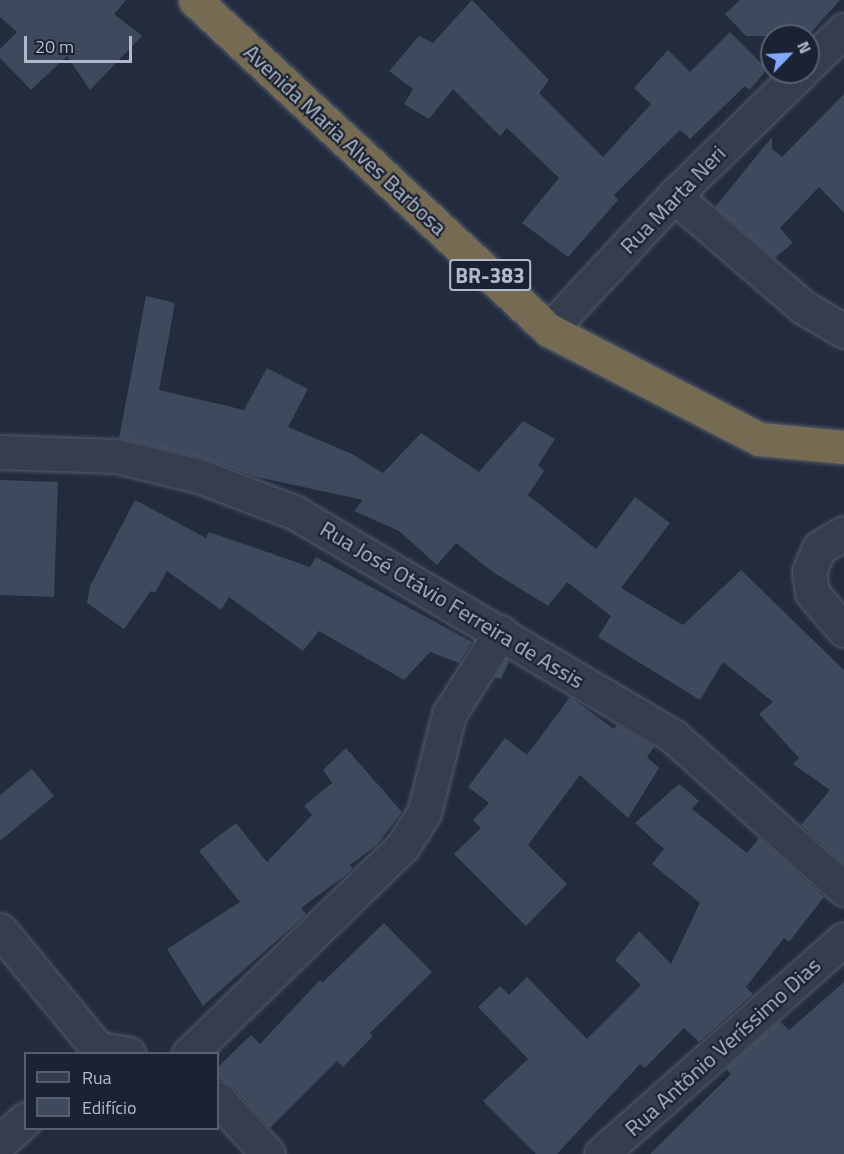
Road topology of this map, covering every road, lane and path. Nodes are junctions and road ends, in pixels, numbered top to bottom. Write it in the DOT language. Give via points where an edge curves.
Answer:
graph roads {
  1 [pos="195,0"];
  2 [pos="844,30"];
  3 [pos="820,53"];
  4 [pos="789,84"];
  5 [pos="674,196"];
  6 [pos="549,330"];
  7 [pos="844,331"];
  8 [pos="844,447"];
  9 [pos="0,452"];
  10 [pos="844,533"];
  11 [pos="844,630"];
  12 [pos="501,632"];
  13 [pos="844,889"];
  14 [pos="0,930"];
  15 [pos="844,939"];
  16 [pos="106,1052"];
  17 [pos="190,1052"];
  18 [pos="219,1100"];
  19 [pos="24,1121"];
  20 [pos="0,1143"];
  21 [pos="268,1154"];
  22 [pos="601,1154"];
  1 -- 6 [label="highway, Avenida Maria Alves Barbosa / BR-383"];
  2 -- 3 [label="street"];
  4 -- 5 [label="street, Rua Marta Neri"];
  5 -- 6 [label="street, Rua Marta Neri"];
  5 -- 7 [label="street" via="803,307"];
  6 -- 8 [label="highway, Avenida Maria Alves Barbosa / BR-383" via="759,439"];
  9 -- 12 [label="street, Rua José Otávio Ferreira de Assis" via="116,456 199,476 294,512"];
  10 -- 11 [label="street" via="819,548 809,571 812,593"];
  12 -- 13 [label="street, Rua José Otávio Ferreira de Assis" via="674,737"];
  12 -- 17 [label="street" via="449,714 424,813 404,846"];
  14 -- 16 [label="street"];
  15 -- 22 [label="street, Rua Antônio Veríssimo Dias"];
  18 -- 21 [label="street"];
  19 -- 20 [label="street"];
}
